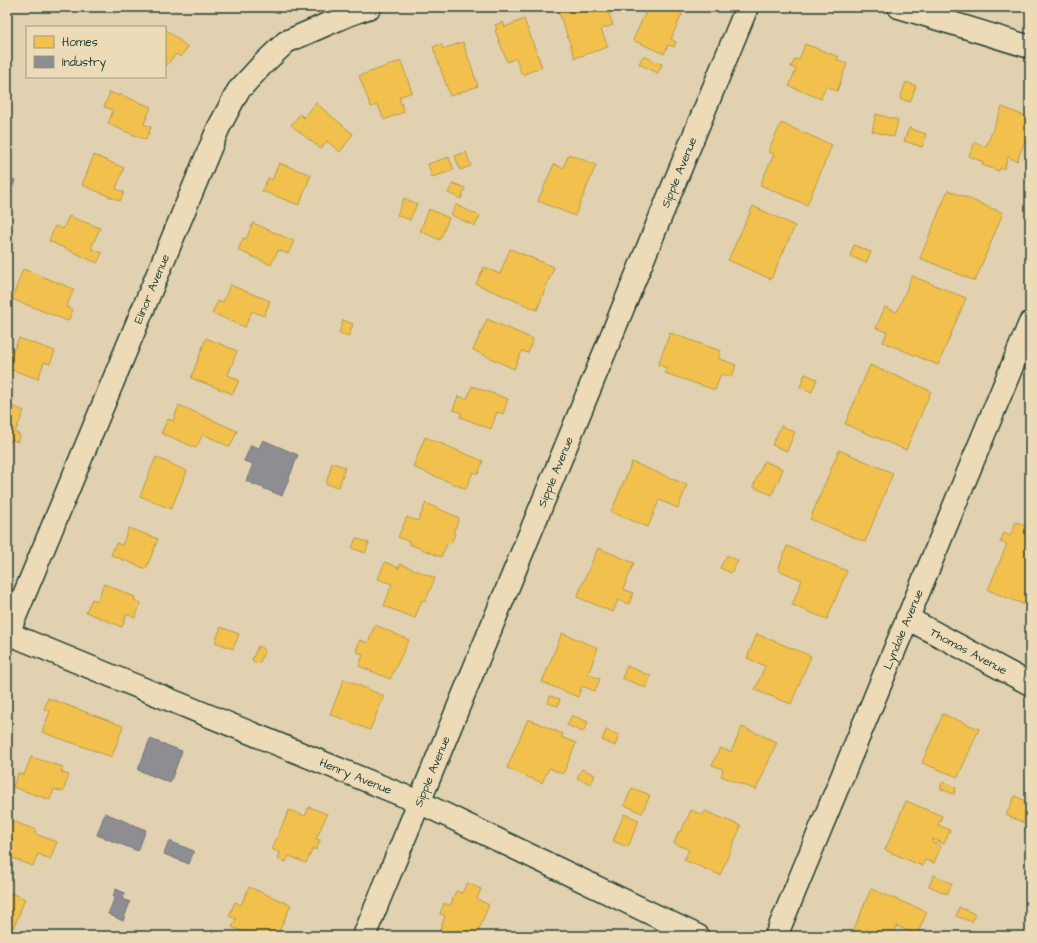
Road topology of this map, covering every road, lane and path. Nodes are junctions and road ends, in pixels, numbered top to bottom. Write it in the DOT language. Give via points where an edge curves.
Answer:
graph roads {
  1 [pos="370,7"];
  2 [pos="747,7"];
  3 [pos="900,7"];
  4 [pos="1030,47"];
  5 [pos="1030,323"];
  6 [pos="1024,354"];
  7 [pos="907,618"];
  8 [pos="7,634"];
  9 [pos="1030,684"];
  10 [pos="419,802"];
  11 [pos="364,936"];
  12 [pos="698,936"];
  13 [pos="776,936"];
  1 -- 8 [label="street, Elinor Avenue" via="286,42 238,91 218,129"];
  2 -- 10 [label="street, Sipple Avenue"];
  3 -- 4 [label="street"];
  5 -- 6 [label="street, Lyndale Avenue"];
  6 -- 7 [label="street, Lyndale Avenue"];
  7 -- 9 [label="street, Thomas Avenue"];
  7 -- 13 [label="street, Lyndale Avenue"];
  8 -- 10 [label="street, Henry Avenue"];
  10 -- 11 [label="street, Sipple Avenue"];
  10 -- 12 [label="street, Henry Avenue"];
}
